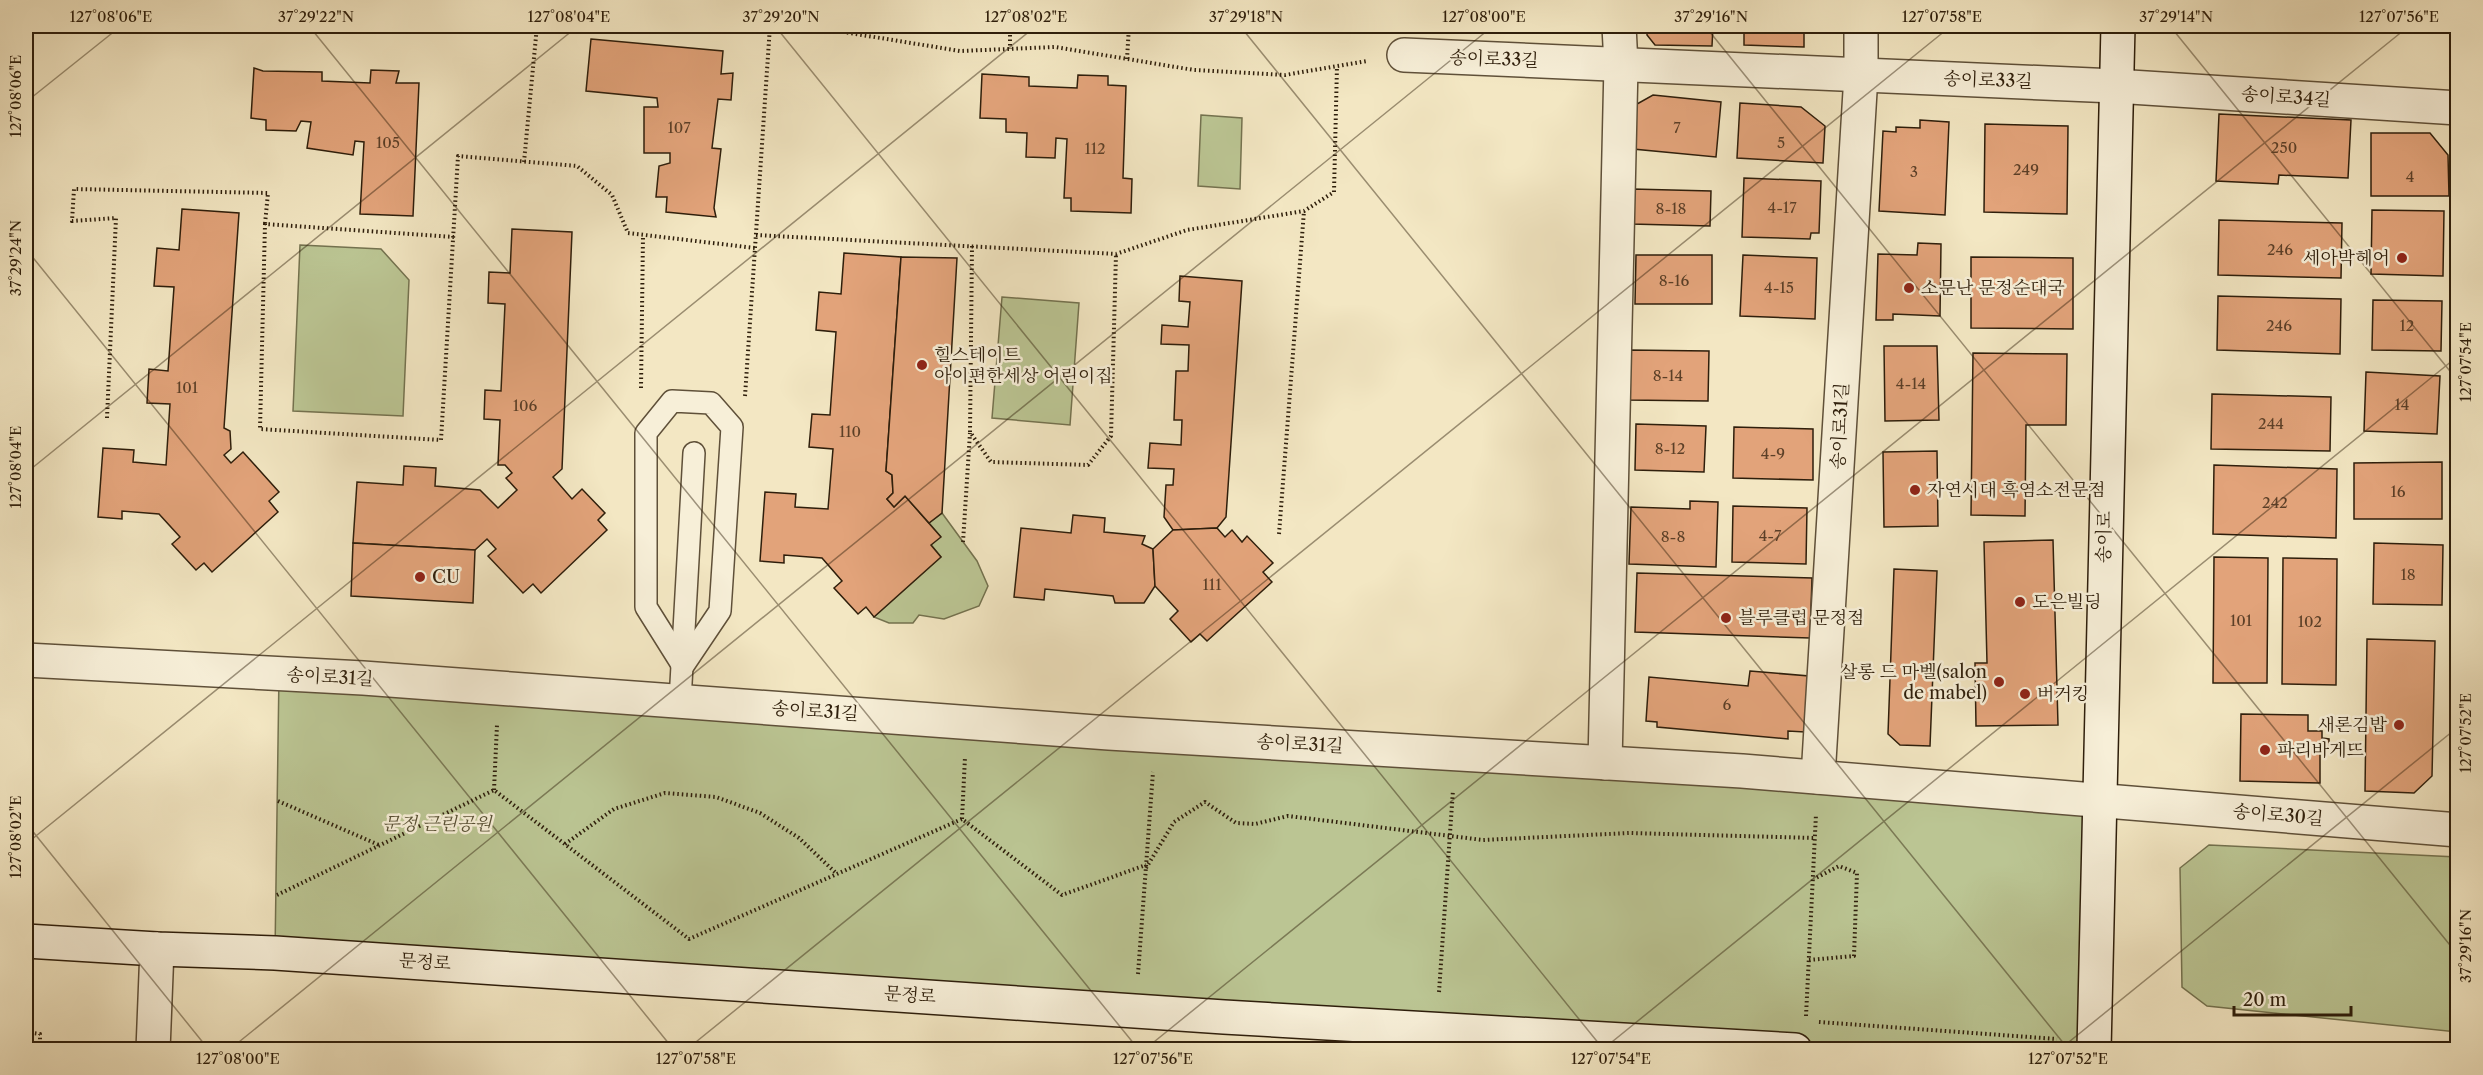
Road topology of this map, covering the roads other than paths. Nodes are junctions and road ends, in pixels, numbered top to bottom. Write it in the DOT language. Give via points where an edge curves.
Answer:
graph roads {
  1 [pos="1619,26"];
  2 [pos="1861,26"];
  3 [pos="2118,26"];
  4 [pos="1404,55"];
  5 [pos="1621,65"];
  6 [pos="1861,75"];
  7 [pos="2115,86"];
  8 [pos="2457,108"];
  9 [pos="694,453"];
  10 [pos="26,660"];
  11 [pos="682,666"];
  12 [pos="681,701"];
  13 [pos="1605,763"];
  14 [pos="1818,777"];
  15 [pos="2098,799"];
  16 [pos="2457,830"];
  17 [pos="26,941"];
  18 [pos="157,950"];
  19 [pos="1800,1036"];
  20 [pos="153,1050"];
  21 [pos="2094,1050"];
  1 -- 5 [label="street"];
  2 -- 6 [label="street"];
  3 -- 7 [label="street, 송이로"];
  4 -- 5 [label="street, 송이로33길"];
  5 -- 6 [label="street, 송이로33길"];
  5 -- 13 [label="street"];
  6 -- 7 [label="street, 송이로33길"];
  6 -- 14 [label="street, 송이로31길"];
  7 -- 8 [label="street, 송이로34길"];
  7 -- 15 [label="street, 송이로"];
  9 -- 11 [label="lane"];
  10 -- 12 [label="street, 송이로31길" via="363,678"];
  11 -- 11 [label="lane" via="720,611 732,427 711,403 672,401 646,433 646,607"];
  11 -- 12 [label="lane"];
  12 -- 13 [label="street, 송이로31길" via="1155,736"];
  13 -- 14 [label="street, 송이로31길"];
  14 -- 15 [label="street, 송이로31길"];
  15 -- 16 [label="street, 송이로30길"];
  15 -- 21 [label="street, 송이로"];
  17 -- 18 [label="street, 문정로"];
  18 -- 19 [label="street, 문정로" via="275,953 1437,1029"];
  18 -- 20 [label="street"];
}
